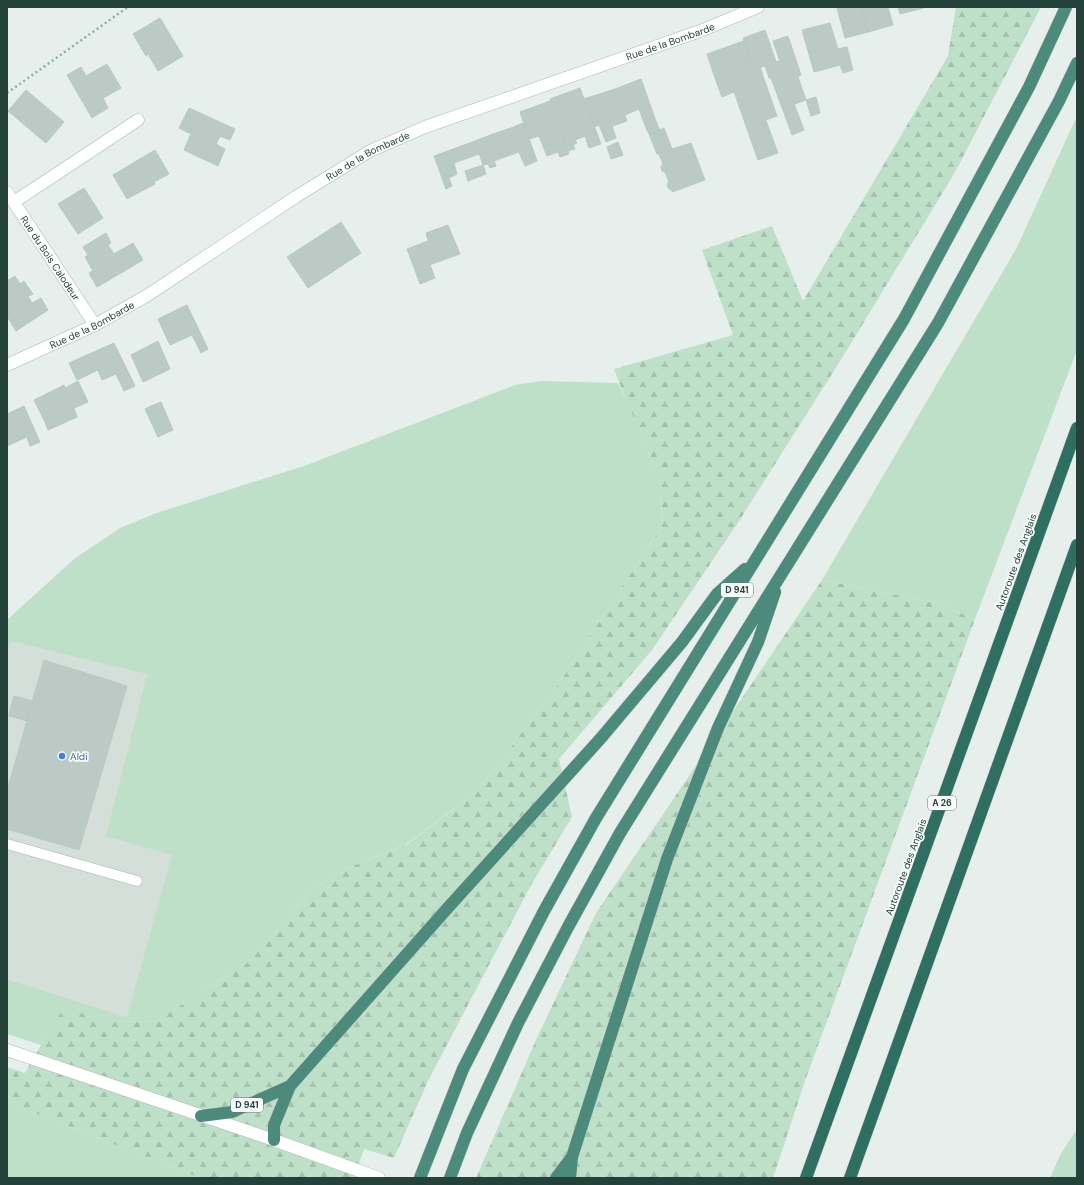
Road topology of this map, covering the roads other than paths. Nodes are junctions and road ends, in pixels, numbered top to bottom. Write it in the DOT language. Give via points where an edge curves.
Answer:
graph roads {
  1 [pos="758,7"];
  2 [pos="1066,7"];
  3 [pos="1077,63"];
  4 [pos="138,120"];
  5 [pos="7,192"];
  6 [pos="14,202"];
  7 [pos="95,324"];
  8 [pos="7,365"];
  9 [pos="1077,428"];
  10 [pos="1077,545"];
  11 [pos="756,559"];
  12 [pos="781,573"];
  13 [pos="7,844"];
  14 [pos="137,881"];
  15 [pos="7,1050"];
  16 [pos="290,1086"];
  17 [pos="201,1116"];
  18 [pos="274,1140"];
  19 [pos="572,1157"];
  20 [pos="379,1178"];
  21 [pos="420,1178"];
  22 [pos="450,1178"];
  23 [pos="556,1178"];
  24 [pos="570,1178"];
  25 [pos="806,1178"];
  26 [pos="850,1178"];
  1 -- 7 [label="street, Rue de la Bombarde" via="703,30 425,127 370,151 148,295"];
  2 -- 11 [label="highway, D 941" via="1029,87 904,319"];
  3 -- 12 [label="highway, D 941" via="1059,101 938,323"];
  4 -- 6 [label="street"];
  5 -- 6 [label="street, Rue du Bois Calodeur"];
  6 -- 7 [label="street, Rue du Bois Calodeur"];
  7 -- 8 [label="street, Rue de la Bombarde"];
  9 -- 25 [label="highway, Autoroute des Anglais / A 26"];
  10 -- 26 [label="highway"];
  11 -- 16 [label="highway, D 941" via="717,594 682,642 601,738"];
  11 -- 21 [label="highway, D 941" via="596,818 544,912 463,1069"];
  12 -- 19 [label="highway, D 941" via="758,642 718,728 667,859"];
  12 -- 22 [label="highway, D 941" via="620,833 568,927 466,1133"];
  13 -- 14 [label="lane"];
  15 -- 17 [label="street"];
  16 -- 17 [label="highway, D 941" via="232,1112"];
  16 -- 18 [label="highway, D 941" via="274,1125"];
  17 -- 18 [label="street"];
  18 -- 20 [label="street"];
  19 -- 23 [label="highway, D 941"];
  19 -- 24 [label="highway, D 941"];
}
